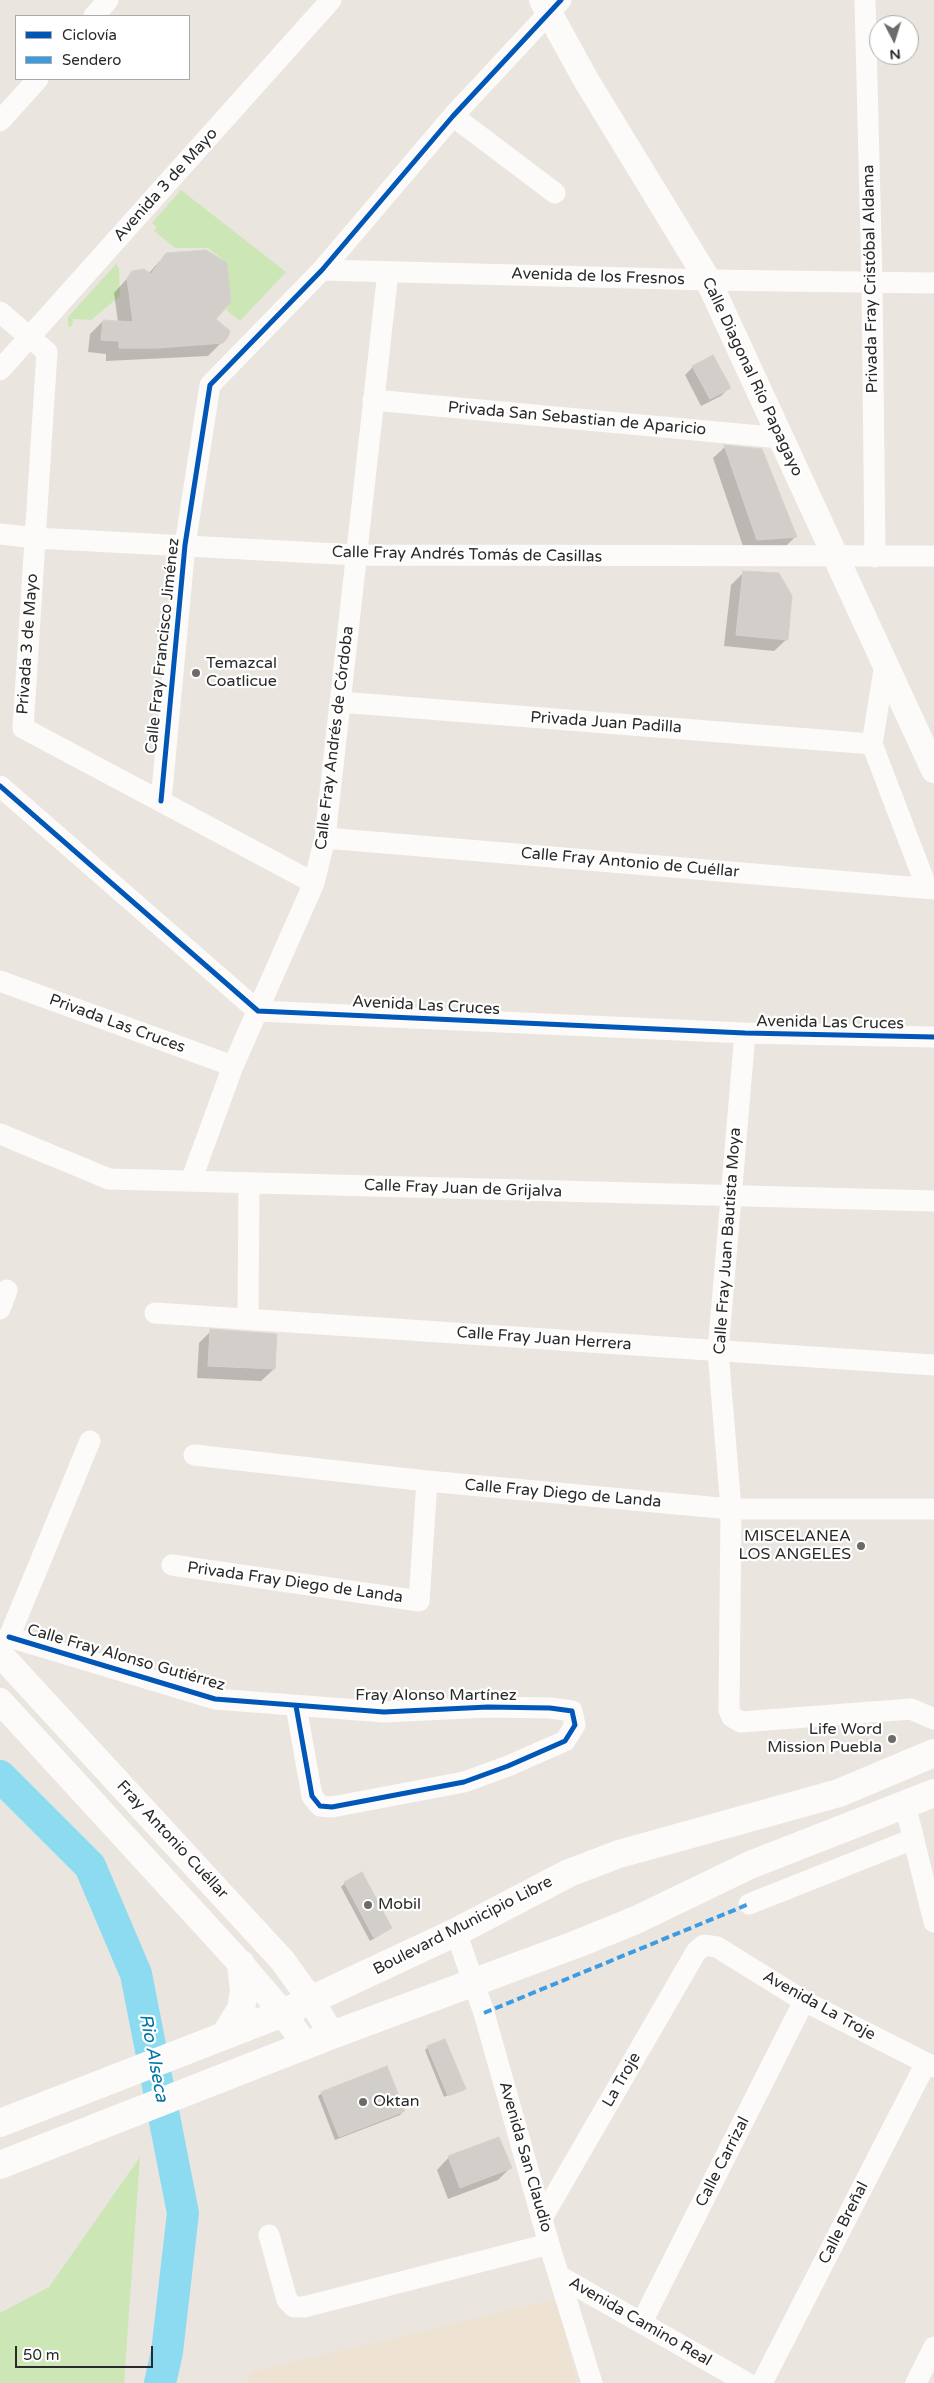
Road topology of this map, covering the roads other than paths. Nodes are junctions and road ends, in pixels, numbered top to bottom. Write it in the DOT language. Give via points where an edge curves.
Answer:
graph roads {
  1 [pos="108,0"];
  2 [pos="331,0"];
  3 [pos="865,0"];
  4 [pos="551,4"];
  5 [pos="95,15"];
  6 [pos="37,80"];
  7 [pos="453,116"];
  8 [pos="0,122"];
  9 [pos="555,193"];
  10 [pos="322,270"];
  11 [pos="388,272"];
  12 [pos="708,280"];
  13 [pos="872,282"];
  14 [pos="934,283"];
  15 [pos="0,312"];
  16 [pos="30,337"];
  17 [pos="0,370"];
  18 [pos="373,400"];
  19 [pos="781,438"];
  20 [pos="0,534"];
  21 [pos="35,538"];
  22 [pos="185,545"];
  23 [pos="357,555"];
  24 [pos="934,556"];
  25 [pos="836,557"];
  26 [pos="875,557"];
  27 [pos="885,664"];
  28 [pos="340,702"];
  29 [pos="872,744"];
  30 [pos="934,770"];
  31 [pos="0,786"];
  32 [pos="161,802"];
  33 [pos="325,838"];
  34 [pos="314,883"];
  35 [pos="931,888"];
  36 [pos="0,981"];
  37 [pos="258,1011"];
  38 [pos="745,1033"];
  39 [pos="934,1038"];
  40 [pos="233,1066"];
  41 [pos="0,1134"];
  42 [pos="191,1181"];
  43 [pos="248,1183"];
  44 [pos="730,1196"];
  45 [pos="934,1202"];
  46 [pos="155,1313"];
  47 [pos="248,1319"];
  48 [pos="718,1351"];
  49 [pos="934,1365"];
  50 [pos="90,1442"];
  51 [pos="194,1455"];
  52 [pos="427,1482"];
  53 [pos="731,1510"];
  54 [pos="934,1510"];
  55 [pos="172,1565"];
  56 [pos="3,1644"];
  57 [pos="0,1701"];
  58 [pos="296,1706"];
  59 [pos="934,1719"];
  60 [pos="934,1754"];
  61 [pos="934,1792"];
  62 [pos="905,1804"];
  63 [pos="913,1839"];
  64 [pos="749,1904"];
  65 [pos="934,1922"];
  66 [pos="456,1932"];
  67 [pos="704,1946"];
  68 [pos="241,1964"];
  69 [pos="473,1982"];
  70 [pos="311,2000"];
  71 [pos="804,2001"];
  72 [pos="283,2013"];
  73 [pos="224,2035"];
  74 [pos="332,2035"];
  75 [pos="306,2046"];
  76 [pos="930,2065"];
  77 [pos="0,2123"];
  78 [pos="0,2166"];
  79 [pos="542,2218"];
  80 [pos="269,2235"];
  81 [pos="550,2244"];
  82 [pos="559,2276"];
  83 [pos="642,2322"];
  84 [pos="934,2346"];
  85 [pos="592,2383"];
  86 [pos="746,2383"];
  87 [pos="762,2383"];
  88 [pos="916,2383"];
  1 -- 5 [label="street"];
  2 -- 16 [label="street, Avenida 3 de Mayo"];
  3 -- 13 [label="street, Privada Fray Cristóbal Aldama"];
  4 -- 7 [label="street, Calle Fray Francisco Jiménez"];
  4 -- 12 [label="street, Calle Diagonal Río Papagayo" via="586,80"];
  6 -- 8 [label="street"];
  7 -- 9 [label="street"];
  7 -- 10 [label="street, Calle Fray Francisco Jiménez"];
  10 -- 11 [label="street, Avenida de los Fresnos"];
  10 -- 22 [label="street, Calle Fray Francisco Jiménez" via="210,385"];
  11 -- 12 [label="street, Avenida de los Fresnos"];
  11 -- 18 [label="street, Calle Fray Andrés de Córdoba"];
  12 -- 13 [label="street, Avenida de los Fresnos"];
  12 -- 19 [label="street, Calle Diagonal Río Papagayo"];
  13 -- 14 [label="street, Avenida de los Fresnos"];
  13 -- 26 [label="street, Privada Fray Cristóbal Aldama"];
  15 -- 16 [label="street, Privada 3 de Mayo"];
  16 -- 17 [label="street, Avenida 3 de Mayo"];
  16 -- 21 [label="street, Privada 3 de Mayo" via="47,352"];
  18 -- 19 [label="street, Privada San Sebastian de Aparicio"];
  18 -- 23 [label="street, Calle Fray Andrés de Córdoba"];
  19 -- 25 [label="street, Calle Diagonal Río Papagayo"];
  20 -- 21 [label="street, Calle Fray Andrés Tomás de Casillas"];
  21 -- 22 [label="street, Calle Fray Andrés Tomás de Casillas"];
  21 -- 32 [label="street, Privada 3 de Mayo" via="23,728"];
  22 -- 23 [label="street, Calle Fray Andrés Tomás de Casillas"];
  22 -- 32 [label="street, Calle Fray Francisco Jiménez"];
  23 -- 25 [label="street, Calle Fray Andrés Tomás de Casillas"];
  23 -- 28 [label="street, Calle Fray Andrés de Córdoba"];
  24 -- 26 [label="street, Calle Fray Andrés Tomás de Casillas"];
  25 -- 26 [label="street, Calle Fray Andrés Tomás de Casillas"];
  25 -- 27 [label="street, Calle Diagonal Río Papagayo"];
  27 -- 29 [label="street"];
  27 -- 30 [label="street, Calle Diagonal Río Papagayo"];
  28 -- 29 [label="street, Privada Juan Padilla"];
  28 -- 33 [label="street, Calle Fray Andrés de Córdoba"];
  29 -- 35 [label="street"];
  31 -- 37 [label="street"];
  32 -- 34 [label="street, Privada 3 de Mayo"];
  33 -- 34 [label="street, Calle Fray Andrés de Córdoba"];
  33 -- 35 [label="street, Calle Fray Antonio de Cuéllar"];
  34 -- 37 [label="street, Calle Fray Andrés de Córdoba"];
  36 -- 40 [label="street, Privada Las Cruces"];
  37 -- 38 [label="street, Avenida Las Cruces"];
  37 -- 40 [label="street, Calle Fray Andrés de Córdoba"];
  38 -- 39 [label="street, Avenida Las Cruces"];
  38 -- 44 [label="street, Calle Fray Juan Bautista Moya"];
  40 -- 42 [label="street, Calle Fray Andrés de Córdoba"];
  41 -- 42 [label="street, Calle Fray Juan de Grijalva" via="108,1179"];
  42 -- 43 [label="street, Calle Fray Juan de Grijalva"];
  43 -- 44 [label="street, Calle Fray Juan de Grijalva"];
  43 -- 47 [label="street"];
  44 -- 45 [label="street, Calle Fray Juan de Grijalva"];
  44 -- 48 [label="street, Calle Fray Juan Bautista Moya"];
  46 -- 47 [label="street, Calle Fray Juan Herrera"];
  47 -- 48 [label="street, Calle Fray Juan Herrera"];
  48 -- 49 [label="street, Calle Fray Juan Herrera"];
  48 -- 53 [label="street, Calle Fray Juan Bautista Moya"];
  50 -- 56 [label="street"];
  51 -- 52 [label="street, Calle Fray Diego de Landa"];
  52 -- 53 [label="street, Calle Fray Diego de Landa"];
  52 -- 55 [label="street, Privada Fray Diego de Landa" via="419,1602"];
  53 -- 54 [label="street, Calle Fray Diego de Landa"];
  53 -- 59 [label="street, Calle Fray Juan Bautista Moya" via="729,1710 732,1717 741,1722 911,1709"];
  56 -- 58 [label="street, Calle Fray Alonso Gutiérrez" via="215,1699"];
  56 -- 70 [label="street, Fray Antonio Cuéllar" via="282,1960"];
  57 -- 68 [label="street, Fray Antonio Cuéllar"];
  58 -- 58 [label="street, Fray Alonso Martínez" via="384,1712 550,1708 572,1711 575,1725 565,1741 464,1782 332,1807 320,1806 312,1796"];
  60 -- 66 [label="main road, Boulevard Municipio Libre" via="839,1793 619,1854 569,1873"];
  61 -- 62 [label="main road"];
  62 -- 63 [label="street"];
  62 -- 69 [label="main road" via="750,1866 636,1920"];
  63 -- 64 [label="street"];
  63 -- 65 [label="street"];
  66 -- 69 [label="street, Avenida San Claudio"];
  66 -- 70 [label="main road, Boulevard Municipio Libre"];
  67 -- 71 [label="street, Avenida La Troje" via="717,1947"];
  67 -- 79 [label="street, La Troje" via="696,1952"];
  68 -- 72 [label="street, Fray Antonio Cuéllar"];
  68 -- 73 [label="main road" via="244,1992 241,2009"];
  69 -- 74 [label="main road"];
  69 -- 79 [label="street, Avenida San Claudio"];
  70 -- 72 [label="main road, Boulevard Municipio Libre"];
  70 -- 74 [label="street, Fray Antonio Cuéllar"];
  71 -- 76 [label="street, Avenida La Troje"];
  71 -- 83 [label="street, Calle Carrizal"];
  72 -- 73 [label="main road, Boulevard Municipio Libre"];
  72 -- 75 [label="street, Fray Antonio Cuéllar"];
  73 -- 77 [label="main road, Boulevard Municipio Libre"];
  74 -- 75 [label="main road"];
  75 -- 78 [label="main road"];
  76 -- 87 [label="street, Calle Breñal"];
  79 -- 81 [label="street, Avenida San Claudio"];
  80 -- 81 [label="street" via="287,2300 294,2307 304,2308"];
  81 -- 82 [label="street, Avenida San Claudio"];
  82 -- 83 [label="street, Avenida Camino Real"];
  82 -- 85 [label="street, Avenida San Claudio"];
  83 -- 86 [label="street, Avenida Camino Real"];
  84 -- 88 [label="street"];
}
